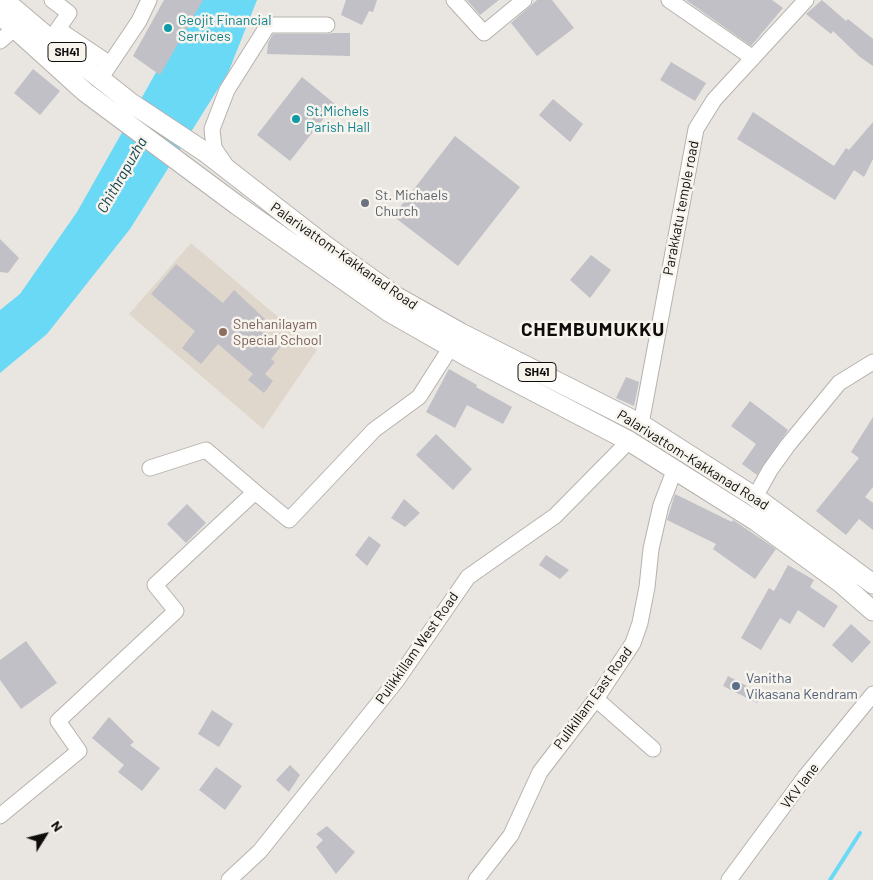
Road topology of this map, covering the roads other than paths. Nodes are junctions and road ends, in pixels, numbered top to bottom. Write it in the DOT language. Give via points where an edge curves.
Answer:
graph roads {
  1 [pos="4,0"];
  2 [pos="52,0"];
  3 [pos="149,0"];
  4 [pos="454,0"];
  5 [pos="524,0"];
  6 [pos="669,0"];
  7 [pos="806,0"];
  8 [pos="0,14"];
  9 [pos="327,25"];
  10 [pos="15,28"];
  11 [pos="54,34"];
  12 [pos="0,41"];
  13 [pos="753,58"];
  14 [pos="105,72"];
  15 [pos="234,176"];
  16 [pos="452,347"];
  17 [pos="873,362"];
  18 [pos="641,424"];
  19 [pos="629,441"];
  20 [pos="150,468"];
  21 [pos="675,469"];
  22 [pos="255,492"];
  23 [pos="755,497"];
  24 [pos="778,514"];
  25 [pos="768,530"];
  26 [pos="873,584"];
  27 [pos="873,611"];
  28 [pos="873,694"];
  29 [pos="596,699"];
  30 [pos="654,750"];
  31 [pos="0,816"];
  32 [pos="229,880"];
  33 [pos="476,880"];
  34 [pos="729,880"];
  1 -- 11 [label="main road, SH41"];
  2 -- 11 [label="street" via="69,13"];
  3 -- 14 [label="street"];
  4 -- 5 [label="street" via="484,33"];
  6 -- 13 [label="street"];
  7 -- 13 [label="street, Parakkatu temple road"];
  8 -- 10 [label="main road"];
  9 -- 15 [label="street" via="268,24 227,90 212,129 214,148"];
  10 -- 12 [label="street"];
  10 -- 16 [label="main road" via="85,92 237,205 390,312"];
  11 -- 14 [label="main road, SH41"];
  13 -- 18 [label="street, Parakkatu temple road" via="714,100 696,129"];
  14 -- 15 [label="main road, Palarivattom-Kakkanad Road / SH41" via="131,103 205,152"];
  15 -- 18 [label="main road, Palarivattom-Kakkanad Road / SH41" via="397,296 460,334"];
  16 -- 19 [label="main road"];
  16 -- 22 [label="street" via="419,397 374,430 289,520"];
  17 -- 23 [label="street" via="839,382 788,445"];
  18 -- 23 [label="main road, Palarivattom-Kakkanad Road / SH41"];
  19 -- 21 [label="main road"];
  19 -- 32 [label="street, Pulikkillam West Road" via="555,516 468,577 397,680 260,852"];
  20 -- 22 [label="street" via="206,450"];
  21 -- 25 [label="main road"];
  21 -- 29 [label="street, Pulikillam East Road" via="651,549 647,587 634,643"];
  22 -- 31 [label="street" via="155,585 176,611 58,720 79,751"];
  23 -- 24 [label="main road, Palarivattom-Kakkanad Road / SH41"];
  24 -- 25 [label="main road"];
  24 -- 26 [label="main road, Palarivattom-Kakkanad Road / SH41"];
  25 -- 27 [label="main road" via="841,583"];
  28 -- 34 [label="street, VKV lane" via="805,777"];
  29 -- 30 [label="street"];
  29 -- 33 [label="street, Pulikillam East Road" via="540,772 512,835"];
}
